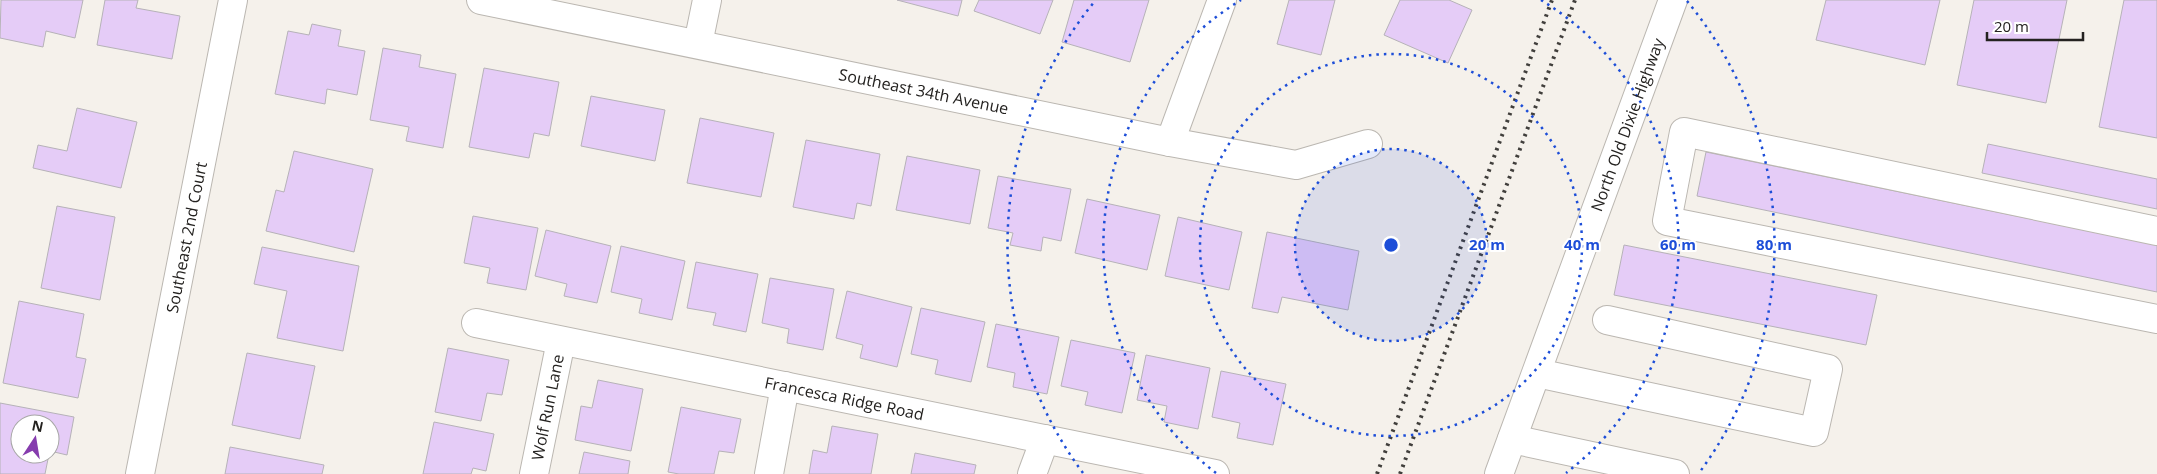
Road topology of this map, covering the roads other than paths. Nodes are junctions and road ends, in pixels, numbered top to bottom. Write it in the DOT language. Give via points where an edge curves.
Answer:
graph roads {
  1 [pos="233,0"];
  2 [pos="481,0"];
  3 [pos="707,0"];
  4 [pos="1222,0"];
  5 [pos="1673,0"];
  6 [pos="698,44"];
  7 [pos="1170,142"];
  8 [pos="1368,144"];
  9 [pos="2157,231"];
  10 [pos="2157,319"];
  11 [pos="1607,320"];
  12 [pos="476,323"];
  13 [pos="561,341"];
  14 [pos="1537,373"];
  15 [pos="785,386"];
  16 [pos="1044,439"];
  17 [pos="1512,439"];
  18 [pos="1615,468"];
  19 [pos="140,474"];
  20 [pos="534,474"];
  21 [pos="769,474"];
  22 [pos="1032,474"];
  23 [pos="1214,474"];
  24 [pos="1499,474"];
  25 [pos="1675,474"];
  1 -- 19 [label="street, Southeast 2nd Court"];
  2 -- 6 [label="street, Southeast 34th Avenue"];
  3 -- 6 [label="street"];
  4 -- 7 [label="street"];
  5 -- 14 [label="street, North Old Dixie Highway"];
  6 -- 7 [label="street, Southeast 34th Avenue"];
  7 -- 8 [label="street, Southeast 34th Avenue" via="1296,165"];
  9 -- 10 [label="street" via="1684,132 1667,221"];
  11 -- 14 [label="street" via="1828,369 1814,432"];
  12 -- 13 [label="street, Francesca Ridge Road"];
  13 -- 15 [label="street, Francesca Ridge Road"];
  13 -- 20 [label="street, Wolf Run Lane"];
  14 -- 17 [label="street, North Old Dixie Highway"];
  15 -- 16 [label="street, Francesca Ridge Road"];
  15 -- 21 [label="street"];
  16 -- 22 [label="street"];
  16 -- 23 [label="street, Francesca Ridge Road"];
  17 -- 18 [label="street"];
  17 -- 24 [label="street, North Old Dixie Highway"];
  18 -- 25 [label="street"];
}
